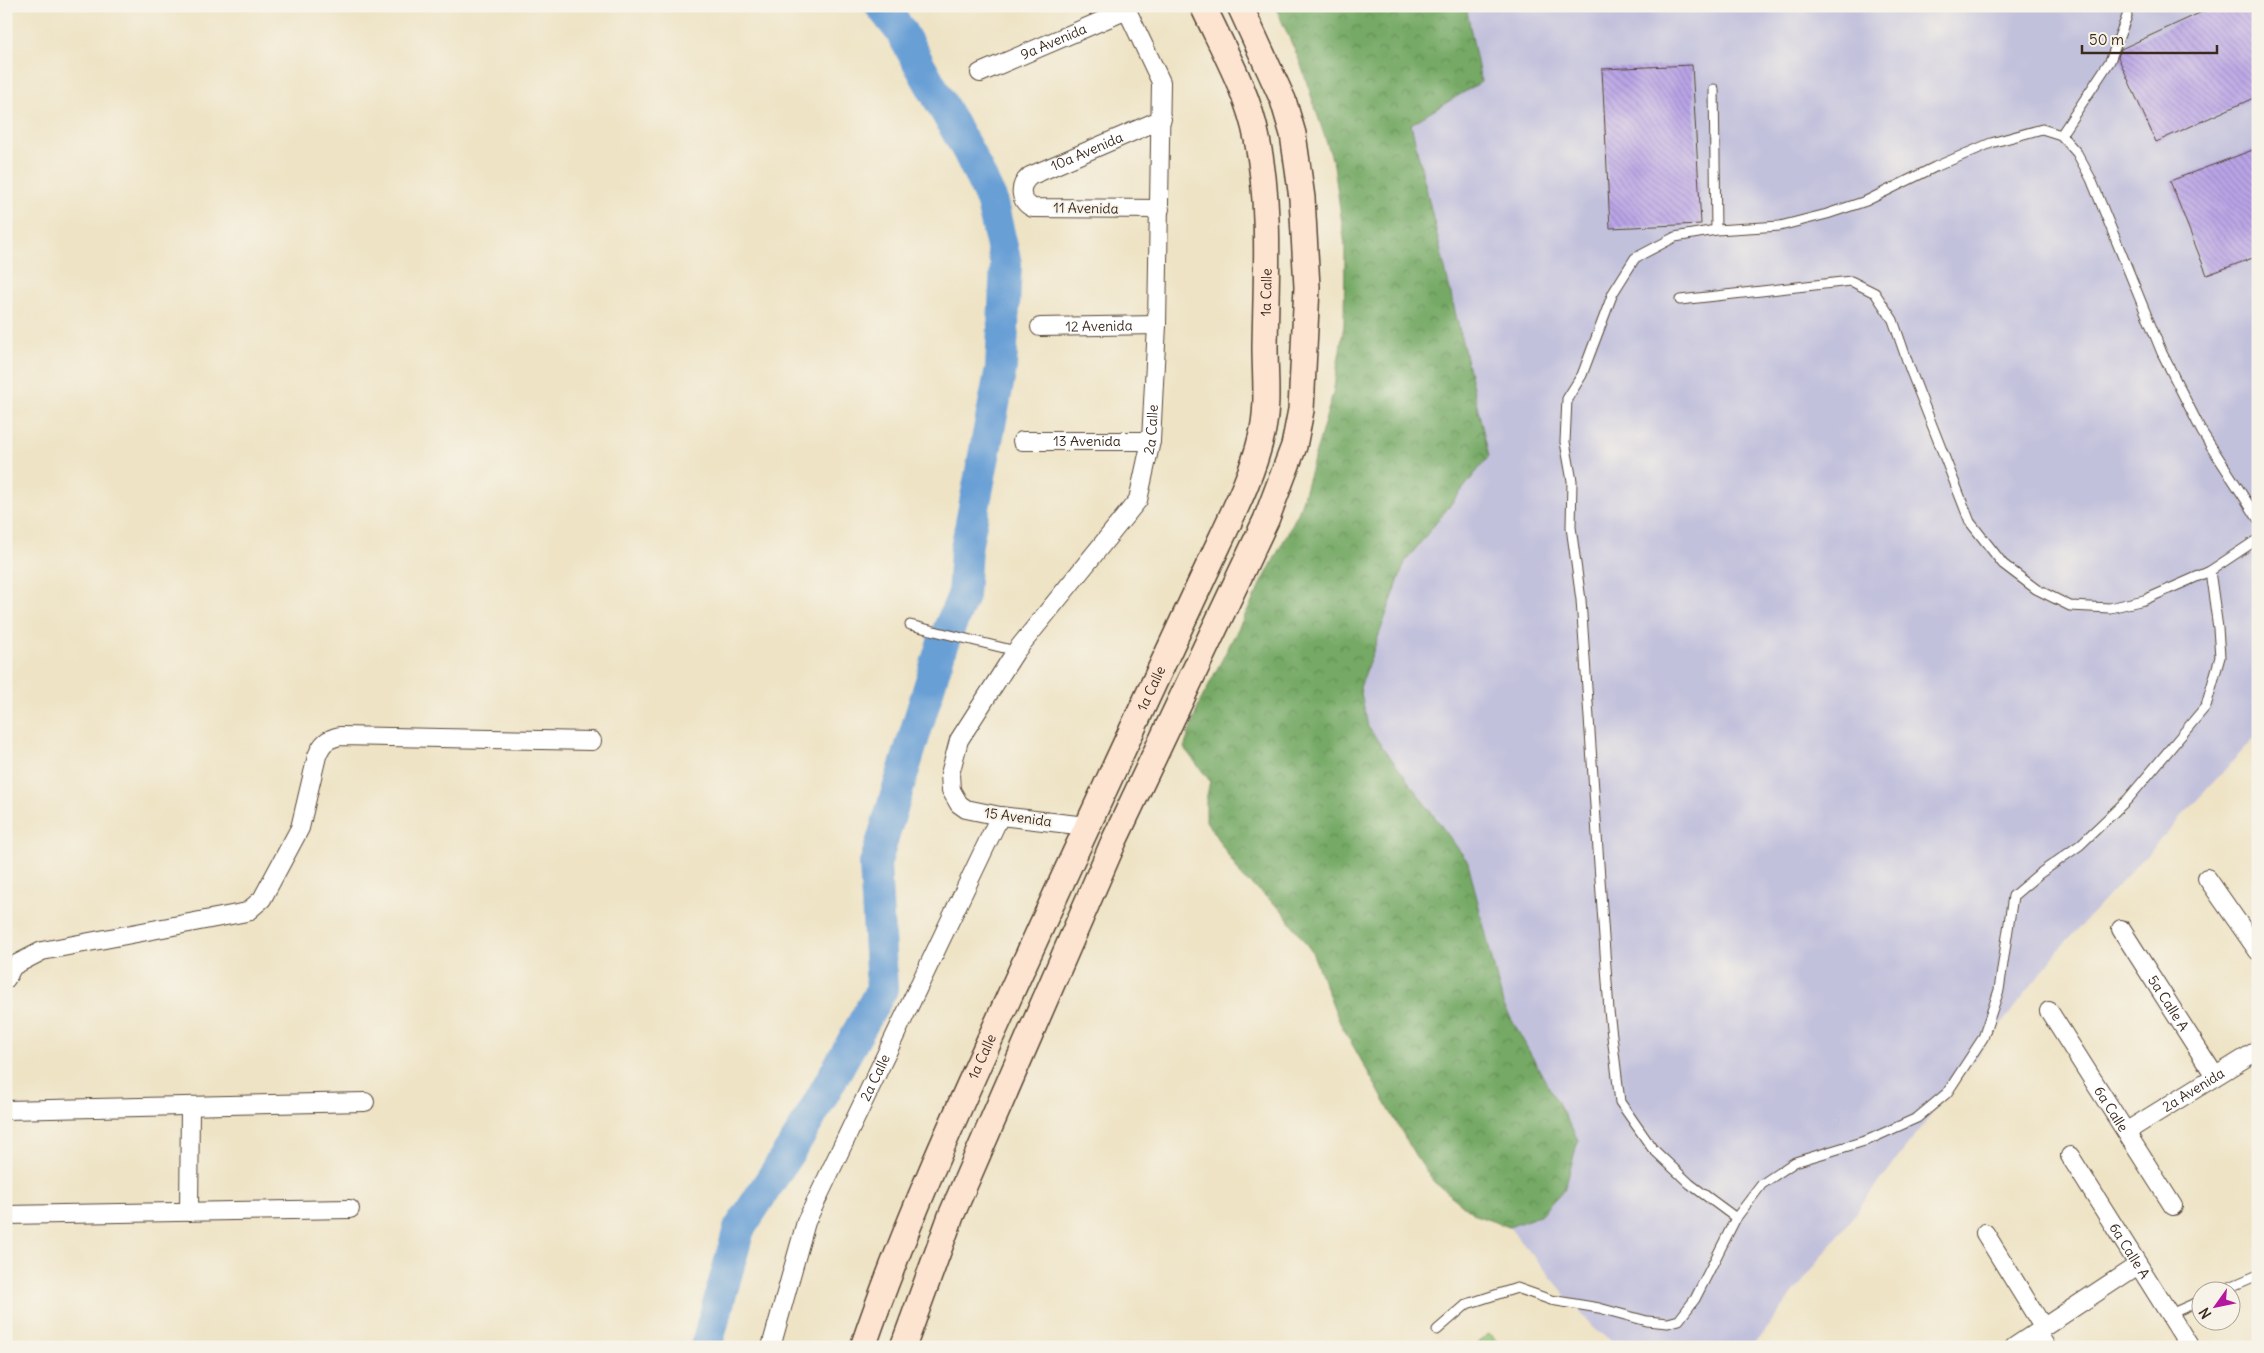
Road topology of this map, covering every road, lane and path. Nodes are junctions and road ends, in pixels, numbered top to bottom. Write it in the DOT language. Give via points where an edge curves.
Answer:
graph roads {
  1 [pos="1203,6"];
  2 [pos="1240,6"];
  3 [pos="1126,8"];
  4 [pos="2127,16"];
  5 [pos="980,73"];
  6 [pos="1714,89"];
  7 [pos="1162,119"];
  8 [pos="2061,135"];
  9 [pos="1021,193"];
  10 [pos="1160,209"];
  11 [pos="1716,230"];
  12 [pos="1680,300"];
  13 [pos="1157,325"];
  14 [pos="1040,327"];
  15 [pos="1022,441"];
  16 [pos="1151,441"];
  17 [pos="2258,519"];
  18 [pos="2258,539"];
  19 [pos="2210,571"];
  20 [pos="910,625"];
  21 [pos="1016,651"];
  22 [pos="592,741"];
  23 [pos="954,797"];
  24 [pos="1000,816"];
  25 [pos="1086,826"];
  26 [pos="2207,878"];
  27 [pos="2121,929"];
  28 [pos="2258,951"];
  29 [pos="6,979"];
  30 [pos="2049,1011"];
  31 [pos="2258,1050"];
  32 [pos="2215,1076"];
  33 [pos="365,1102"];
  34 [pos="190,1106"];
  35 [pos="6,1110"];
  36 [pos="2127,1131"];
  37 [pos="2070,1156"];
  38 [pos="2174,1206"];
  39 [pos="350,1209"];
  40 [pos="188,1212"];
  41 [pos="6,1216"];
  42 [pos="1736,1218"];
  43 [pos="1985,1233"];
  44 [pos="2138,1265"];
  45 [pos="2258,1275"];
  46 [pos="2242,1282"];
  47 [pos="2192,1304"];
  48 [pos="2170,1314"];
  49 [pos="2040,1329"];
  50 [pos="1437,1330"];
  51 [pos="771,1347"];
  52 [pos="863,1347"];
  53 [pos="903,1347"];
  54 [pos="2014,1347"];
  55 [pos="2046,1347"];
  56 [pos="2190,1347"];
  1 -- 25 [label="main road, 1a Calle" via="1238,81 1257,138 1261,164 1265,309 1263,429 1254,462 1226,529"];
  2 -- 53 [label="main road" via="1283,100 1293,134 1302,198 1307,287 1301,410 1294,446 1266,520 1114,841 966,1179"];
  3 -- 5 [label="street, 9a Avenida"];
  3 -- 7 [label="street, 2a Calle" via="1161,82"];
  4 -- 8 [label="lane" via="2110,61"];
  6 -- 11 [label="lane"];
  7 -- 9 [label="street, 10a Avenida" via="1030,176 1022,185"];
  7 -- 10 [label="street, 2a Calle"];
  8 -- 11 [label="lane" via="2042,130 1991,143 1866,201 1827,214 1780,226"];
  8 -- 17 [label="lane" via="2091,179 2162,353 2202,432"];
  9 -- 10 [label="street, 11 Avenida" via="1026,204 1033,208"];
  10 -- 13 [label="street, 2a Calle"];
  11 -- 42 [label="lane" via="1675,237 1635,258 1613,293 1582,375 1567,399 1565,442 1572,481 1570,527 1581,600 1609,1010 1620,1102 1652,1148 1690,1184"];
  12 -- 19 [label="lane" via="1851,281 1875,293 1894,320 1970,522 2003,564 2036,589 2070,606 2110,608 2144,600"];
  13 -- 14 [label="street, 12 Avenida"];
  13 -- 16 [label="street, 2a Calle"];
  15 -- 16 [label="street, 13 Avenida"];
  16 -- 21 [label="street, 2a Calle" via="1138,500"];
  18 -- 19 [label="lane"];
  19 -- 42 [label="lane" via="2220,657 2206,706 2128,799 2080,846 2013,896 2000,990 1983,1038 1947,1093 1917,1118 1868,1140 1795,1162 1762,1184"];
  20 -- 21 [label="lane"];
  21 -- 23 [label="street, 2a Calle" via="959,740 950,774"];
  22 -- 29 [label="street" via="340,736 328,739 321,745 317,756 300,828 262,899 247,912 42,951 13,966"];
  23 -- 24 [label="street, 15 Avenida" via="966,809"];
  24 -- 25 [label="street, 15 Avenida"];
  24 -- 51 [label="street, 2a Calle" via="806,1222"];
  25 -- 52 [label="main road, 1a Calle" via="918,1198"];
  26 -- 28 [label="street"];
  27 -- 32 [label="street, 5a Calle A"];
  30 -- 36 [label="street, 6a Calle"];
  31 -- 32 [label="street, 2a Avenida"];
  32 -- 36 [label="street, 2a Avenida"];
  33 -- 34 [label="street"];
  34 -- 35 [label="street"];
  34 -- 40 [label="street"];
  36 -- 38 [label="street, 6a Calle"];
  37 -- 44 [label="street, 6a Calle A"];
  39 -- 40 [label="street"];
  40 -- 41 [label="street"];
  42 -- 50 [label="lane" via="1695,1298 1679,1320 1668,1323 1647,1321 1600,1308 1551,1300 1517,1288 1467,1304"];
  43 -- 49 [label="street"];
  44 -- 48 [label="street, 6a Calle A"];
  44 -- 49 [label="street"];
  45 -- 46 [label="lane"];
  47 -- 48 [label="lane"];
  48 -- 56 [label="street, 6a Calle A"];
  49 -- 54 [label="street"];
  49 -- 55 [label="street"];
}
